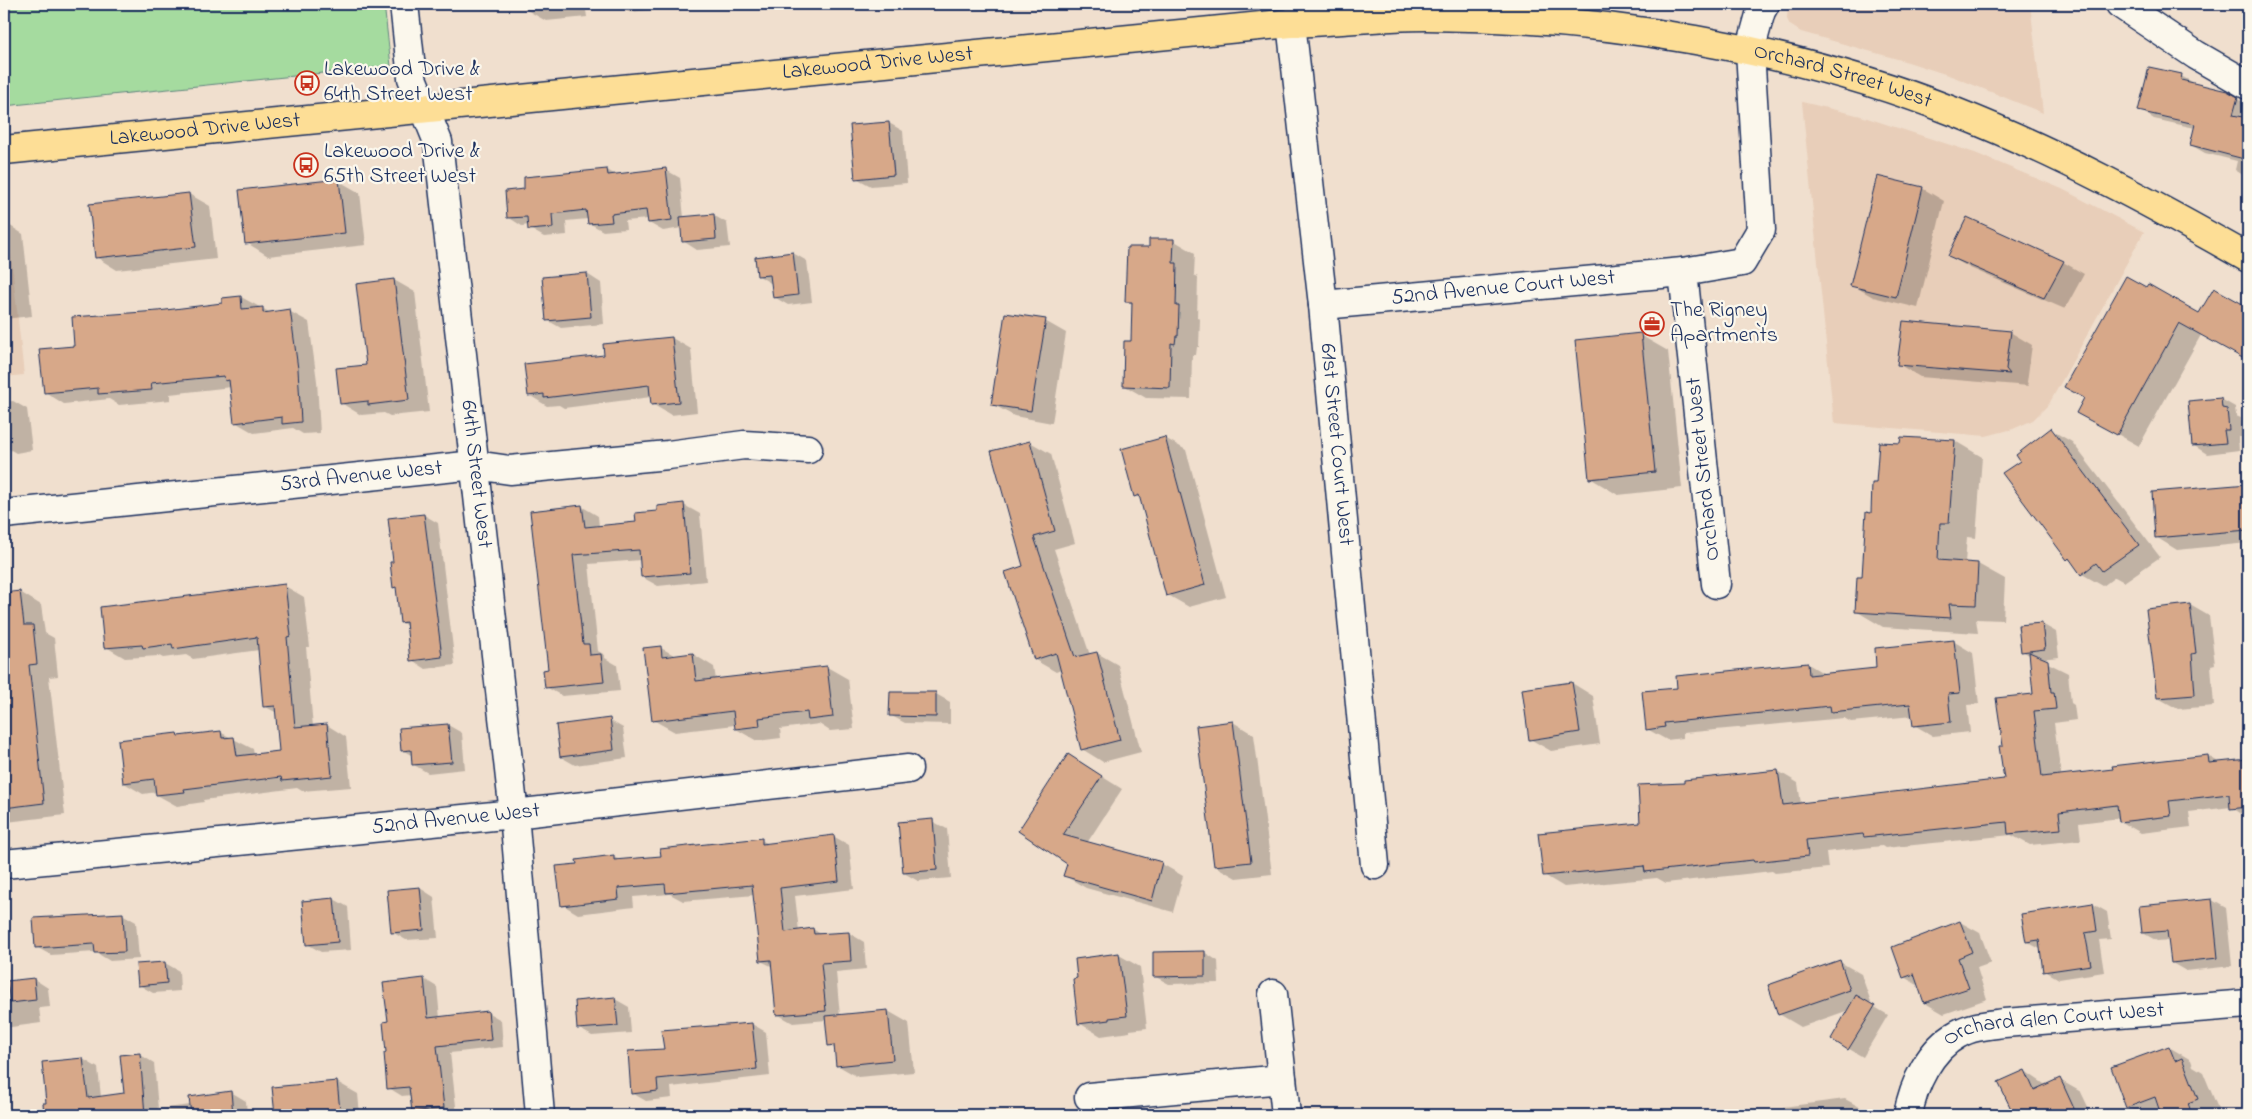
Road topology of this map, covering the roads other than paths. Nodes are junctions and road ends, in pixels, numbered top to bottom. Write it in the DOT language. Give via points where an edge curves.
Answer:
graph roads {
  1 [pos="404,4"];
  2 [pos="1765,4"];
  3 [pos="2120,4"];
  4 [pos="1291,23"];
  5 [pos="1750,51"];
  6 [pos="2248,85"];
  7 [pos="425,107"];
  8 [pos="4,150"];
  9 [pos="2248,258"];
  10 [pos="1683,272"];
  11 [pos="1323,305"];
  12 [pos="808,449"];
  13 [pos="475,466"];
  14 [pos="4,514"];
  15 [pos="1716,584"];
  16 [pos="908,769"];
  17 [pos="514,814"];
  18 [pos="4,864"];
  19 [pos="1375,865"];
  20 [pos="1273,994"];
  21 [pos="2248,1004"];
  22 [pos="1282,1079"];
  23 [pos="1089,1097"];
  24 [pos="540,1115"];
  25 [pos="1286,1115"];
  26 [pos="1908,1115"];
  1 -- 7 [label="street, 64th Street West" via="412,78"];
  2 -- 5 [label="street"];
  3 -- 6 [label="street"];
  4 -- 5 [label="main road, Lakewood Drive West" via="1424,16 1492,18 1584,25"];
  4 -- 7 [label="main road, Lakewood Drive West"];
  4 -- 11 [label="street, 61st Street Court West"];
  5 -- 9 [label="main road, Orchard Street West" via="1871,83 1955,112 2095,174"];
  5 -- 10 [label="street, Orchard Street West" via="1761,230 1742,262"];
  7 -- 8 [label="main road, Lakewood Drive West"];
  7 -- 13 [label="street, 64th Street West" via="438,142"];
  10 -- 11 [label="street, 52nd Avenue Court West"];
  10 -- 15 [label="street, Orchard Street West"];
  11 -- 19 [label="street, 61st Street Court West"];
  12 -- 13 [label="street, 53rd Avenue West" via="744,445 510,470"];
  13 -- 14 [label="street, 53rd Avenue West"];
  13 -- 17 [label="street, 64th Street West"];
  16 -- 17 [label="street, 52nd Avenue West"];
  17 -- 18 [label="street, 52nd Avenue West"];
  17 -- 24 [label="street, 64th Street West"];
  20 -- 22 [label="street"];
  21 -- 26 [label="street, Orchard Glen Court West" via="2004,1023 1968,1030 1948,1040 1929,1062 1912,1096"];
  22 -- 23 [label="street"];
  22 -- 25 [label="street"];
}
